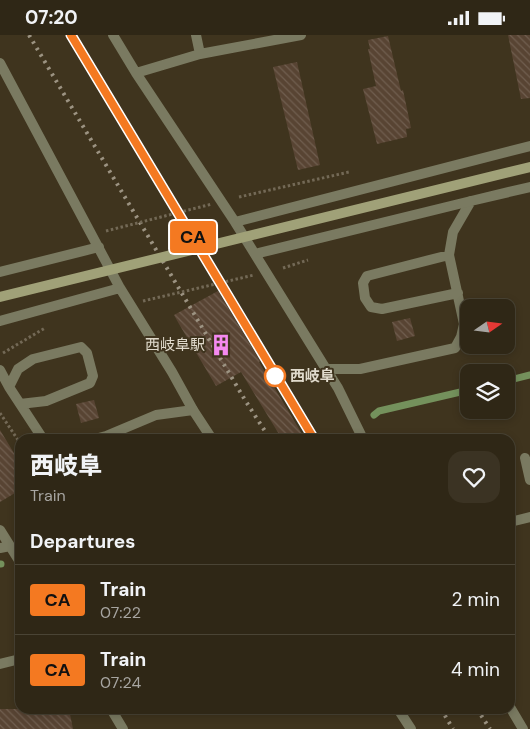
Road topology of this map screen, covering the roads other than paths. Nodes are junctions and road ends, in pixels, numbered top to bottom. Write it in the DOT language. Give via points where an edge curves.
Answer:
graph roads {
  1 [pos="113,35"];
  2 [pos="196,35"];
  3 [pos="301,35"];
  4 [pos="200,54"];
  5 [pos="0,63"];
  6 [pos="136,73"];
  7 [pos="530,146"];
  8 [pos="530,167"];
  9 [pos="530,187"];
  10 [pos="471,201"];
  11 [pos="235,222"];
  12 [pos="99,247"];
  13 [pos="254,254"];
  14 [pos="449,255"];
  15 [pos="0,272"];
  16 [pos="120,288"];
  17 [pos="458,293"];
  18 [pos="0,297"];
  19 [pos="0,321"];
  20 [pos="0,369"];
  21 [pos="326,369"];
  22 [pos="9,387"];
  23 [pos="20,404"];
  24 [pos="193,410"];
  25 [pos="40,434"];
  26 [pos="111,434"];
  27 [pos="209,434"];
  28 [pos="361,434"];
  29 [pos="525,458"];
  30 [pos="530,480"];
  31 [pos="530,517"];
  32 [pos="515,521"];
  33 [pos="0,530"];
  34 [pos="5,547"];
  35 [pos="15,557"];
  36 [pos="15,660"];
  37 [pos="0,664"];
  38 [pos="114,714"];
  39 [pos="401,714"];
  40 [pos="514,714"];
  41 [pos="123,729"];
  42 [pos="411,729"];
  43 [pos="523,729"];
  1 -- 6 [label="street"];
  2 -- 4 [label="street"];
  3 -- 4 [label="street"];
  4 -- 6 [label="street"];
  5 -- 12 [label="street"];
  6 -- 11 [label="street"];
  7 -- 11 [label="street"];
  8 -- 18 [label="street, bridge"];
  9 -- 10 [label="street"];
  10 -- 13 [label="street"];
  10 -- 14 [label="street" via="453,232"];
  11 -- 13 [label="street"];
  12 -- 15 [label="street"];
  12 -- 16 [label="street"];
  13 -- 21 [label="street"];
  14 -- 17 [label="street"];
  14 -- 17 [label="street" via="367,276 363,283 365,299 371,307 382,309"];
  16 -- 19 [label="street"];
  16 -- 24 [label="street"];
  17 -- 21 [label="street" via="464,324 455,348 360,369"];
  20 -- 22 [label="street"];
  21 -- 28 [label="street"];
  22 -- 23 [label="street"];
  22 -- 23 [label="street" via="18,369 33,359 81,347 87,353 93,376 90,383 46,401"];
  23 -- 25 [label="street"];
  24 -- 26 [label="street" via="156,415"];
  24 -- 27 [label="street"];
  29 -- 30 [label="street"];
  31 -- 32 [label="street"];
  33 -- 34 [label="street"];
  34 -- 35 [label="street"];
  36 -- 37 [label="street"];
  38 -- 41 [label="street"];
  39 -- 42 [label="street"];
  40 -- 43 [label="street"];
}
